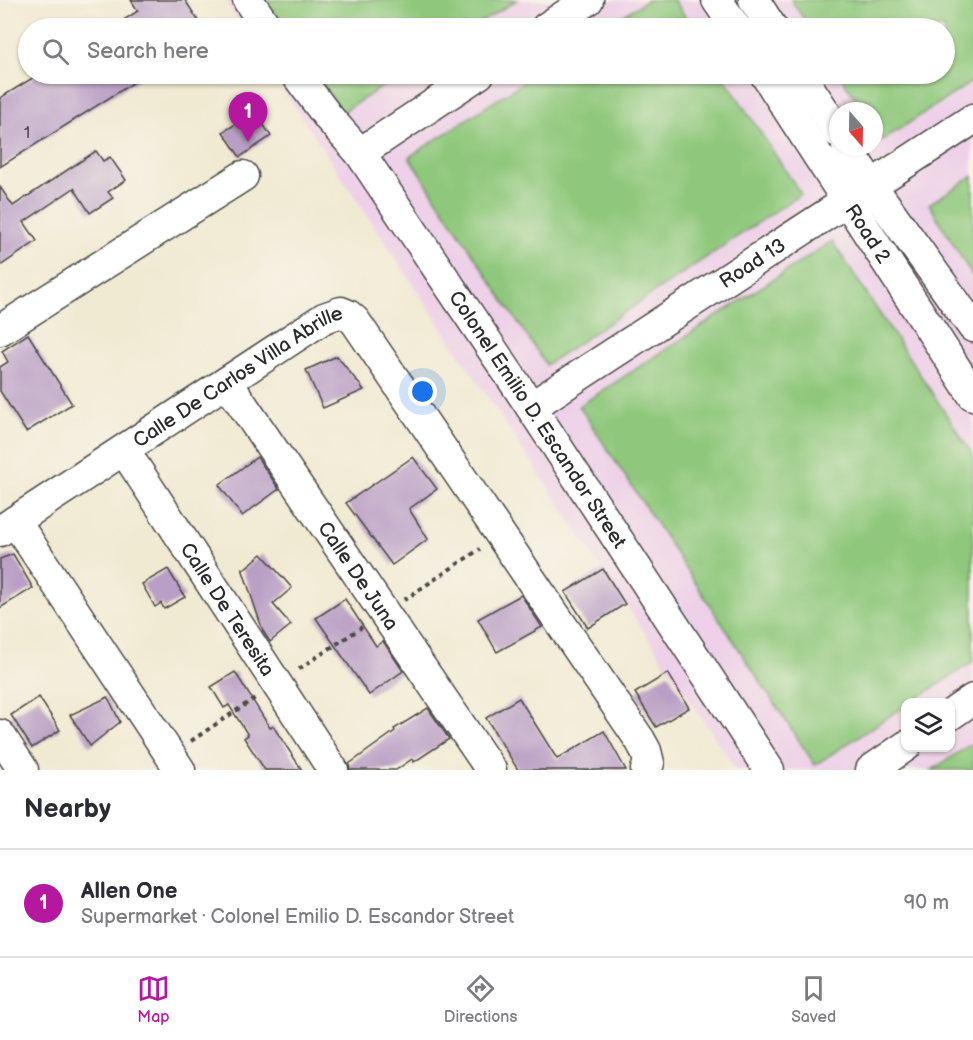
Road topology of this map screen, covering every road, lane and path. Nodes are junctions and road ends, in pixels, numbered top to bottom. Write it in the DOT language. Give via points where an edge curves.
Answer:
graph roads {
  1 [pos="248,0"];
  2 [pos="588,0"];
  3 [pos="717,0"];
  4 [pos="754,0"];
  5 [pos="260,18"];
  6 [pos="561,18"];
  7 [pos="729,18"];
  8 [pos="766,18"];
  9 [pos="304,84"];
  10 [pos="464,84"];
  11 [pos="773,84"];
  12 [pos="807,84"];
  13 [pos="829,118"];
  14 [pos="973,119"];
  15 [pos="360,153"];
  16 [pos="849,156"];
  17 [pos="243,176"];
  18 [pos="859,192"];
  19 [pos="973,327"];
  20 [pos="0,330"];
  21 [pos="227,382"];
  22 [pos="973,395"];
  23 [pos="531,407"];
  24 [pos="123,450"];
  25 [pos="8,526"];
  26 [pos="501,536"];
  27 [pos="384,613"];
  28 [pos="277,684"];
  29 [pos="973,699"];
  30 [pos="955,711"];
  31 [pos="0,735"];
  32 [pos="901,749"];
  33 [pos="175,762"];
  34 [pos="23,770"];
  35 [pos="333,770"];
  36 [pos="491,770"];
  37 [pos="646,770"];
  38 [pos="769,770"];
  39 [pos="871,770"];
  1 -- 5 [label="street"];
  2 -- 6 [label="street"];
  3 -- 7 [label="street"];
  4 -- 8 [label="street"];
  9 -- 15 [label="street, Colonel Emilio D. Escandor Street"];
  10 -- 15 [label="street"];
  11 -- 18 [label="street, Road 2"];
  12 -- 13 [label="street"];
  14 -- 18 [label="street, Road 13"];
  15 -- 23 [label="street, Colonel Emilio D. Escandor Street"];
  16 -- 18 [label="street, Road 2"];
  17 -- 20 [label="street"];
  18 -- 19 [label="street, Road 2"];
  18 -- 22 [label="street, Road 2"];
  18 -- 23 [label="street, Road 13"];
  21 -- 24 [label="street, Calle De Carlos Villa Abrille"];
  21 -- 26 [label="street, Calle De Carlos Villa Abrille" via="324,318 341,312 348,315"];
  21 -- 27 [label="street, Calle De Juna"];
  23 -- 38 [label="street, Colonel Emilio D. Escandor Street"];
  24 -- 25 [label="street, Calle De Carlos Villa Abrille"];
  24 -- 28 [label="street, Calle De Teresita"];
  25 -- 33 [label="street"];
  26 -- 27 [label="path"];
  26 -- 37 [label="street, Calle De Carlos Villa Abrille" via="640,740 649,763"];
  27 -- 28 [label="path"];
  27 -- 36 [label="street, Calle De Juna"];
  28 -- 33 [label="path"];
  28 -- 35 [label="street, Calle De Teresita"];
  29 -- 30 [label="street"];
  31 -- 34 [label="street"];
  32 -- 39 [label="street"];
}
